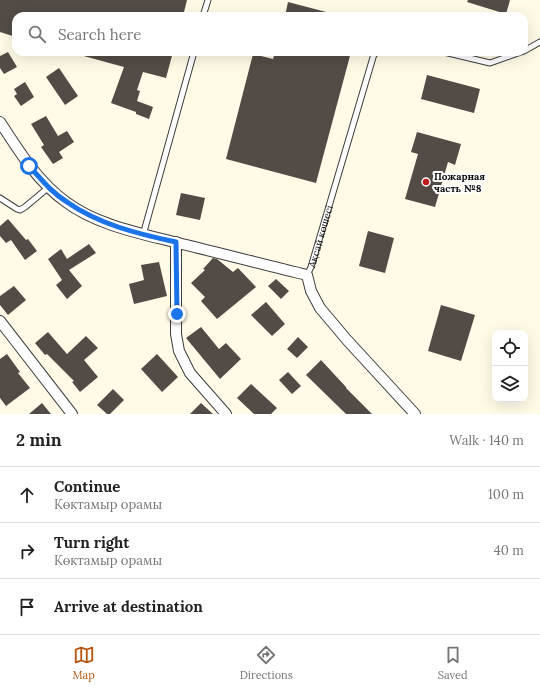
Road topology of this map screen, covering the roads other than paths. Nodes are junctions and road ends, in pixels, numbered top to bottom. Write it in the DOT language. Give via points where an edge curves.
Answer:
graph roads {
  1 [pos="208,0"];
  2 [pos="205,12"];
  3 [pos="540,42"];
  4 [pos="528,49"];
  5 [pos="193,56"];
  6 [pos="373,56"];
  7 [pos="461,56"];
  8 [pos="511,56"];
  9 [pos="0,122"];
  10 [pos="48,188"];
  11 [pos="0,198"];
  12 [pos="143,235"];
  13 [pos="176,242"];
  14 [pos="307,275"];
  15 [pos="0,321"];
  16 [pos="71,414"];
  17 [pos="226,414"];
  18 [pos="415,414"];
  1 -- 2 [label="lane"];
  3 -- 4 [label="lane"];
  5 -- 12 [label="lane"];
  6 -- 14 [label="lane, Ақсай көшесі"];
  7 -- 8 [label="lane" via="490,63"];
  9 -- 10 [label="street" via="29,166"];
  10 -- 11 [label="lane" via="20,210"];
  10 -- 12 [label="street" via="89,216"];
  12 -- 13 [label="street"];
  13 -- 14 [label="street"];
  13 -- 17 [label="street" via="176,334 179,352 190,373"];
  14 -- 18 [label="street, Ақсай көшесі" via="311,291 320,308"];
  15 -- 16 [label="street"];
}
